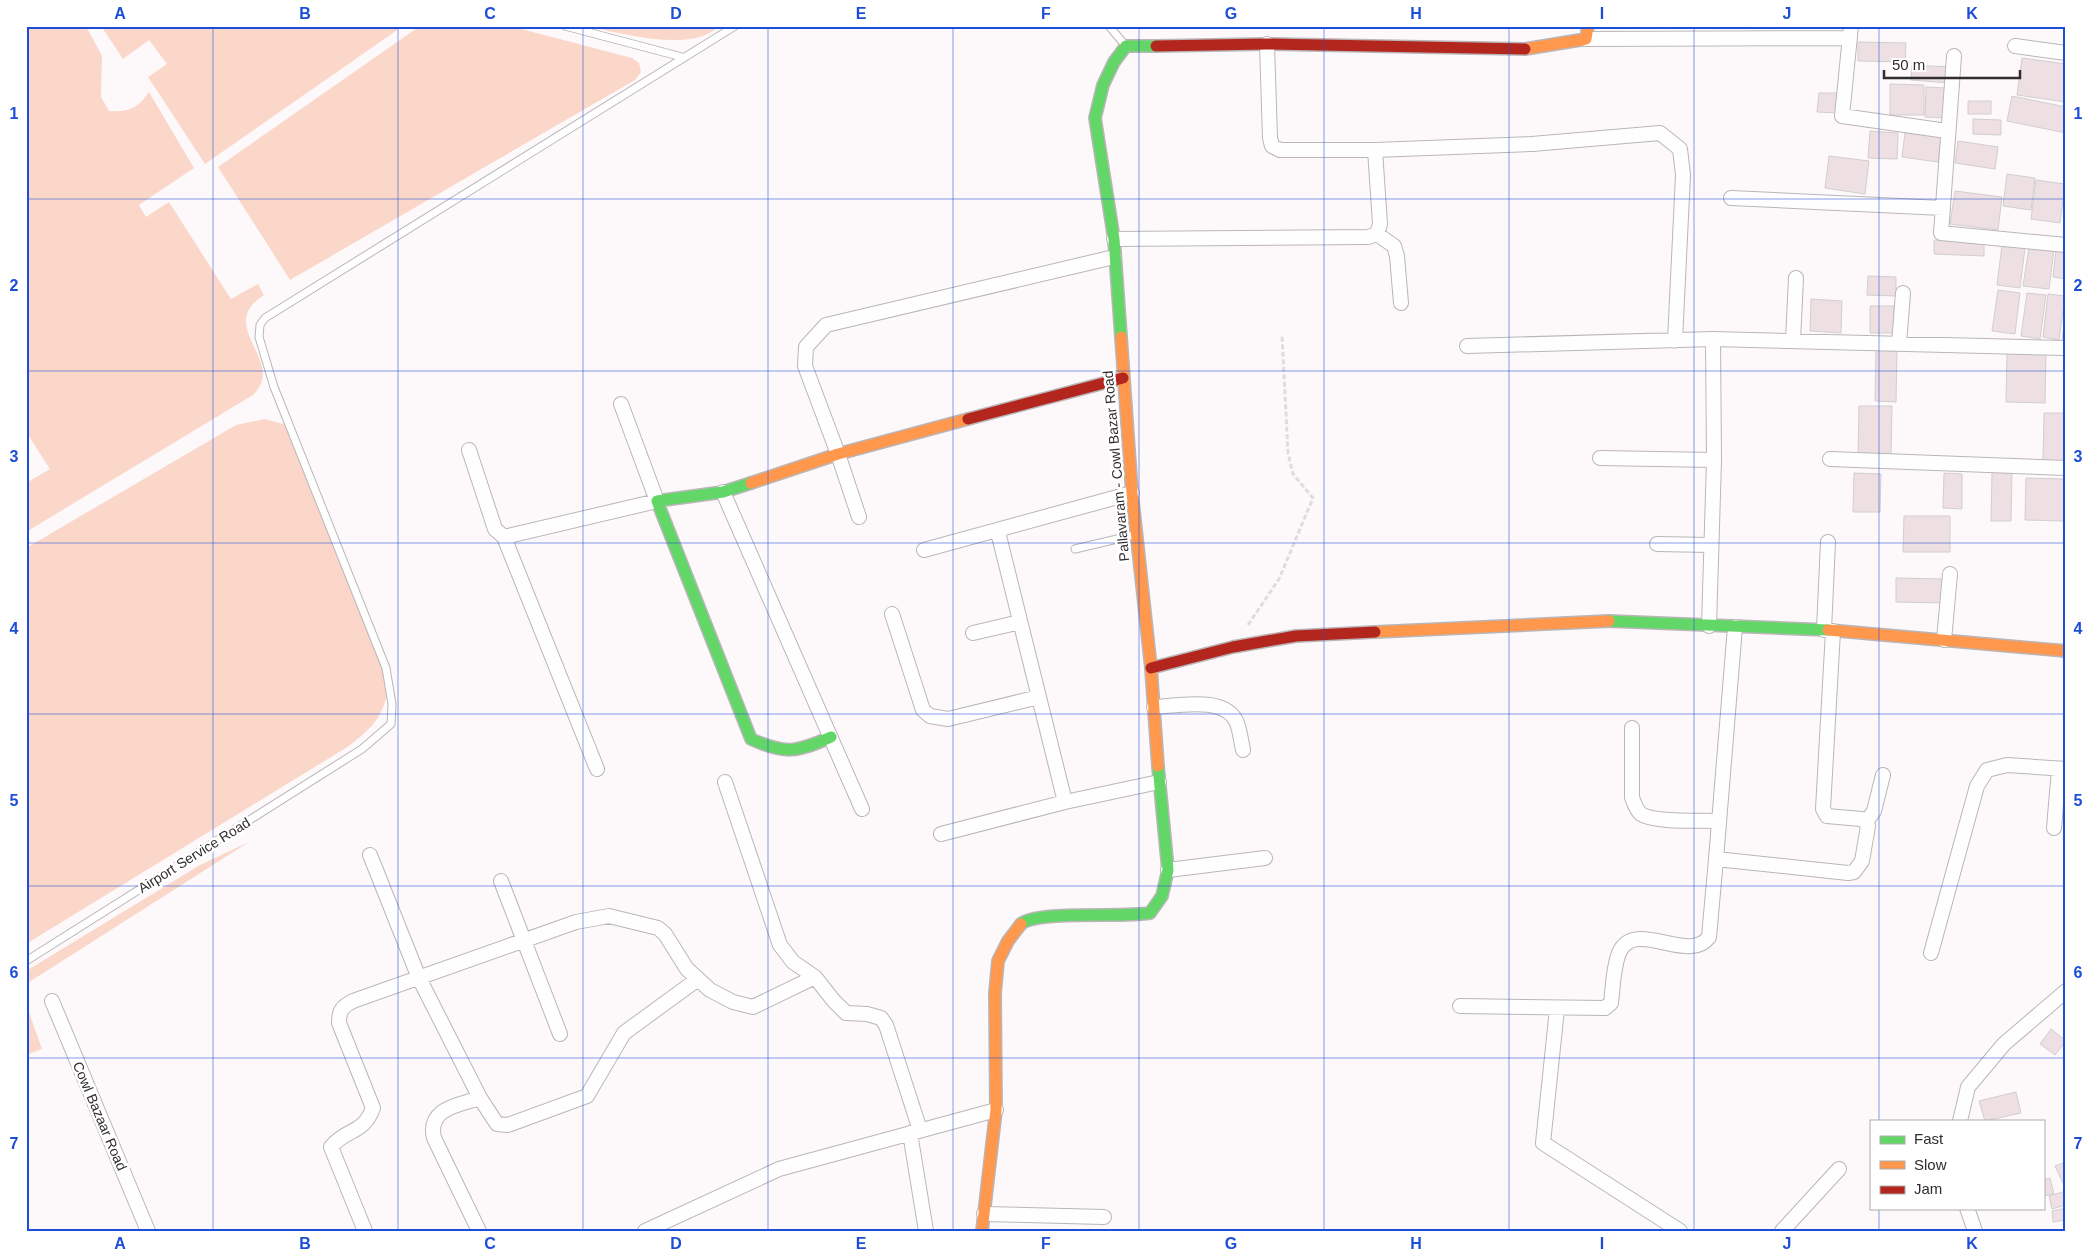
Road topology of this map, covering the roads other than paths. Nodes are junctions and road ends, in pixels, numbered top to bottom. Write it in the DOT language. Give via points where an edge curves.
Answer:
graph roads {
  1 [pos="566,26"];
  2 [pos="735,26"];
  3 [pos="1109,26"];
  4 [pos="1587,32"];
  5 [pos="1851,32"];
  6 [pos="1267,44"];
  7 [pos="1126,46"];
  8 [pos="2014,46"];
  9 [pos="2066,53"];
  10 [pos="1954,56"];
  11 [pos="682,57"];
  12 [pos="1947,131"];
  13 [pos="1375,150"];
  14 [pos="1731,198"];
  15 [pos="1943,208"];
  16 [pos="1378,234"];
  17 [pos="1114,239"];
  18 [pos="2066,245"];
  19 [pos="1114,257"];
  20 [pos="1796,278"];
  21 [pos="1902,293"];
  22 [pos="1401,303"];
  23 [pos="1713,339"];
  24 [pos="1675,341"];
  25 [pos="1793,341"];
  26 [pos="1900,344"];
  27 [pos="1466,346"];
  28 [pos="2066,348"];
  29 [pos="1122,378"];
  30 [pos="621,404"];
  31 [pos="469,450"];
  32 [pos="838,454"];
  33 [pos="1600,458"];
  34 [pos="1830,459"];
  35 [pos="1714,460"];
  36 [pos="2066,468"];
  37 [pos="723,492"];
  38 [pos="1132,493"];
  39 [pos="658,501"];
  40 [pos="859,517"];
  41 [pos="998,532"];
  42 [pos="1137,534"];
  43 [pos="504,538"];
  44 [pos="1828,542"];
  45 [pos="1657,544"];
  46 [pos="1710,546"];
  47 [pos="1075,549"];
  48 [pos="924,550"];
  49 [pos="1950,574"];
  50 [pos="892,614"];
  51 [pos="1020,622"];
  52 [pos="1709,626"];
  53 [pos="1735,626"];
  54 [pos="1828,630"];
  55 [pos="973,633"];
  56 [pos="1944,640"];
  57 [pos="2066,651"];
  58 [pos="1151,668"];
  59 [pos="1039,697"];
  60 [pos="1154,707"];
  61 [pos="1632,728"];
  62 [pos="831,737"];
  63 [pos="1243,750"];
  64 [pos="597,769"];
  65 [pos="2062,769"];
  66 [pos="1883,775"];
  67 [pos="725,782"];
  68 [pos="1159,782"];
  69 [pos="1065,802"];
  70 [pos="862,809"];
  71 [pos="1719,821"];
  72 [pos="1866,822"];
  73 [pos="2054,828"];
  74 [pos="941,834"];
  75 [pos="370,855"];
  76 [pos="1265,858"];
  77 [pos="1716,859"];
  78 [pos="1168,870"];
  79 [pos="501,881"];
  80 [pos="524,940"];
  81 [pos="1931,953"];
  82 [pos="26,961"];
  83 [pos="815,977"];
  84 [pos="419,978"];
  85 [pos="698,979"];
  86 [pos="2066,991"];
  87 [pos="52,1001"];
  88 [pos="1460,1006"];
  89 [pos="1557,1009"];
  90 [pos="560,1034"];
  91 [pos="480,1098"];
  92 [pos="996,1110"];
  93 [pos="1960,1120"];
  94 [pos="915,1132"];
  95 [pos="1840,1169"];
  96 [pos="1968,1210"];
  97 [pos="984,1214"];
  98 [pos="1104,1217"];
  99 [pos="148,1231"];
  100 [pos="364,1231"];
  101 [pos="479,1231"];
  102 [pos="645,1231"];
  103 [pos="926,1231"];
  104 [pos="982,1231"];
  105 [pos="1680,1231"];
  106 [pos="1782,1231"];
  107 [pos="1975,1231"];
  1 -- 11 [label="lane"];
  2 -- 11 [label="lane"];
  3 -- 7 [label="lane"];
  4 -- 5 [label="street"];
  4 -- 6 [label="street" via="1522,50"];
  5 -- 12 [label="street" via="1842,116"];
  6 -- 7 [label="street"];
  6 -- 13 [label="street" via="1272,146 1280,150"];
  7 -- 17 [label="street, Pallavaram - Cowl Bazar Road" via="1103,85 1095,118"];
  8 -- 9 [label="street"];
  10 -- 12 [label="street"];
  11 -- 82 [label="lane, Airport Service Road" via="265,318 260,325 259,337 274,386 386,668 392,704 391,724 362,749"];
  12 -- 15 [label="street"];
  13 -- 16 [label="street"];
  13 -- 24 [label="street" via="1532,144 1660,133 1680,149 1683,175"];
  14 -- 15 [label="street"];
  15 -- 18 [label="street" via="1941,233"];
  16 -- 17 [label="street" via="1368,237"];
  16 -- 22 [label="street" via="1394,246"];
  17 -- 19 [label="street, Pallavaram - Cowl Bazar Road"];
  19 -- 29 [label="street, Pallavaram - Cowl Bazar Road"];
  19 -- 32 [label="street" via="826,326 806,346 805,366"];
  20 -- 25 [label="street"];
  21 -- 26 [label="street"];
  23 -- 24 [label="street"];
  23 -- 25 [label="street"];
  23 -- 35 [label="street"];
  24 -- 27 [label="street"];
  25 -- 26 [label="street"];
  26 -- 28 [label="street"];
  29 -- 32 [label="street"];
  29 -- 38 [label="street, Pallavaram - Cowl Bazar Road"];
  30 -- 39 [label="street"];
  31 -- 43 [label="street" via="495,529"];
  32 -- 37 [label="street"];
  32 -- 40 [label="street"];
  33 -- 35 [label="street"];
  34 -- 36 [label="street"];
  35 -- 46 [label="street"];
  37 -- 39 [label="street"];
  37 -- 62 [label="street"];
  38 -- 41 [label="street"];
  38 -- 42 [label="street, Pallavaram - Cowl Bazar Road"];
  39 -- 43 [label="street"];
  39 -- 62 [label="street" via="751,739 772,749 793,753"];
  41 -- 48 [label="street"];
  41 -- 51 [label="street"];
  42 -- 47 [label="lane"];
  42 -- 58 [label="street, Pallavaram - Cowl Bazar Road"];
  43 -- 64 [label="street"];
  44 -- 54 [label="street"];
  45 -- 46 [label="street"];
  46 -- 52 [label="street"];
  49 -- 56 [label="street"];
  50 -- 59 [label="street" via="923,710 930,716 948,719"];
  51 -- 55 [label="street"];
  51 -- 59 [label="street"];
  52 -- 53 [label="street"];
  52 -- 58 [label="street" via="1598,621 1296,636 1233,647"];
  53 -- 54 [label="street"];
  53 -- 71 [label="street"];
  54 -- 56 [label="street"];
  54 -- 72 [label="street" via="1823,809 1828,816"];
  56 -- 57 [label="street"];
  58 -- 60 [label="street, Pallavaram - Cowl Bazar Road"];
  59 -- 69 [label="street"];
  60 -- 63 [label="street" via="1216,705 1236,721"];
  60 -- 68 [label="street, Pallavaram - Cowl Bazar Road"];
  61 -- 71 [label="street" via="1632,797 1642,814 1654,818"];
  62 -- 70 [label="street"];
  65 -- 73 [label="street"];
  65 -- 81 [label="street" via="2007,764 1987,770 1976,786"];
  66 -- 72 [label="street" via="1874,811"];
  67 -- 83 [label="street" via="780,944 793,962"];
  68 -- 69 [label="street"];
  68 -- 78 [label="street, Pallavaram - Cowl Bazar Road"];
  69 -- 74 [label="street"];
  71 -- 77 [label="street"];
  72 -- 77 [label="street" via="1862,861 1854,872"];
  75 -- 84 [label="street"];
  76 -- 78 [label="street"];
  77 -- 89 [label="street" via="1709,937 1704,944 1695,947 1640,939 1628,942 1619,952 1611,1003 1605,1008"];
  78 -- 92 [label="street, Pallavaram - Cowl Bazar Road" via="1162,896 1150,913 1133,916 1037,916 1023,922 1008,941 998,961 995,992"];
  79 -- 80 [label="street"];
  80 -- 84 [label="street"];
  80 -- 85 [label="street" via="576,922 609,916 658,928 666,934 687,969"];
  80 -- 90 [label="street"];
  83 -- 85 [label="street" via="753,1007 710,990"];
  83 -- 94 [label="street" via="846,1012 881,1018 886,1025"];
  84 -- 91 [label="street"];
  84 -- 100 [label="street" via="353,1001 342,1007 339,1013 339,1023 373,1108 366,1124 331,1147"];
  85 -- 91 [label="street" via="624,1033 587,1096 508,1125 497,1124"];
  86 -- 93 [label="street" via="2004,1044 1968,1087"];
  87 -- 99 [label="street, Cowl Bazaar Road"];
  88 -- 89 [label="street"];
  89 -- 105 [label="street" via="1543,1144"];
  91 -- 101 [label="street" via="439,1113 432,1129"];
  92 -- 94 [label="street"];
  92 -- 97 [label="street, Pallavaram - Cowl Bazar Road"];
  94 -- 102 [label="street" via="779,1169"];
  94 -- 103 [label="street"];
  95 -- 106 [label="street"];
  96 -- 107 [label="street"];
  97 -- 98 [label="street"];
  97 -- 104 [label="street, Pallavaram - Cowl Bazar Road"];
}
